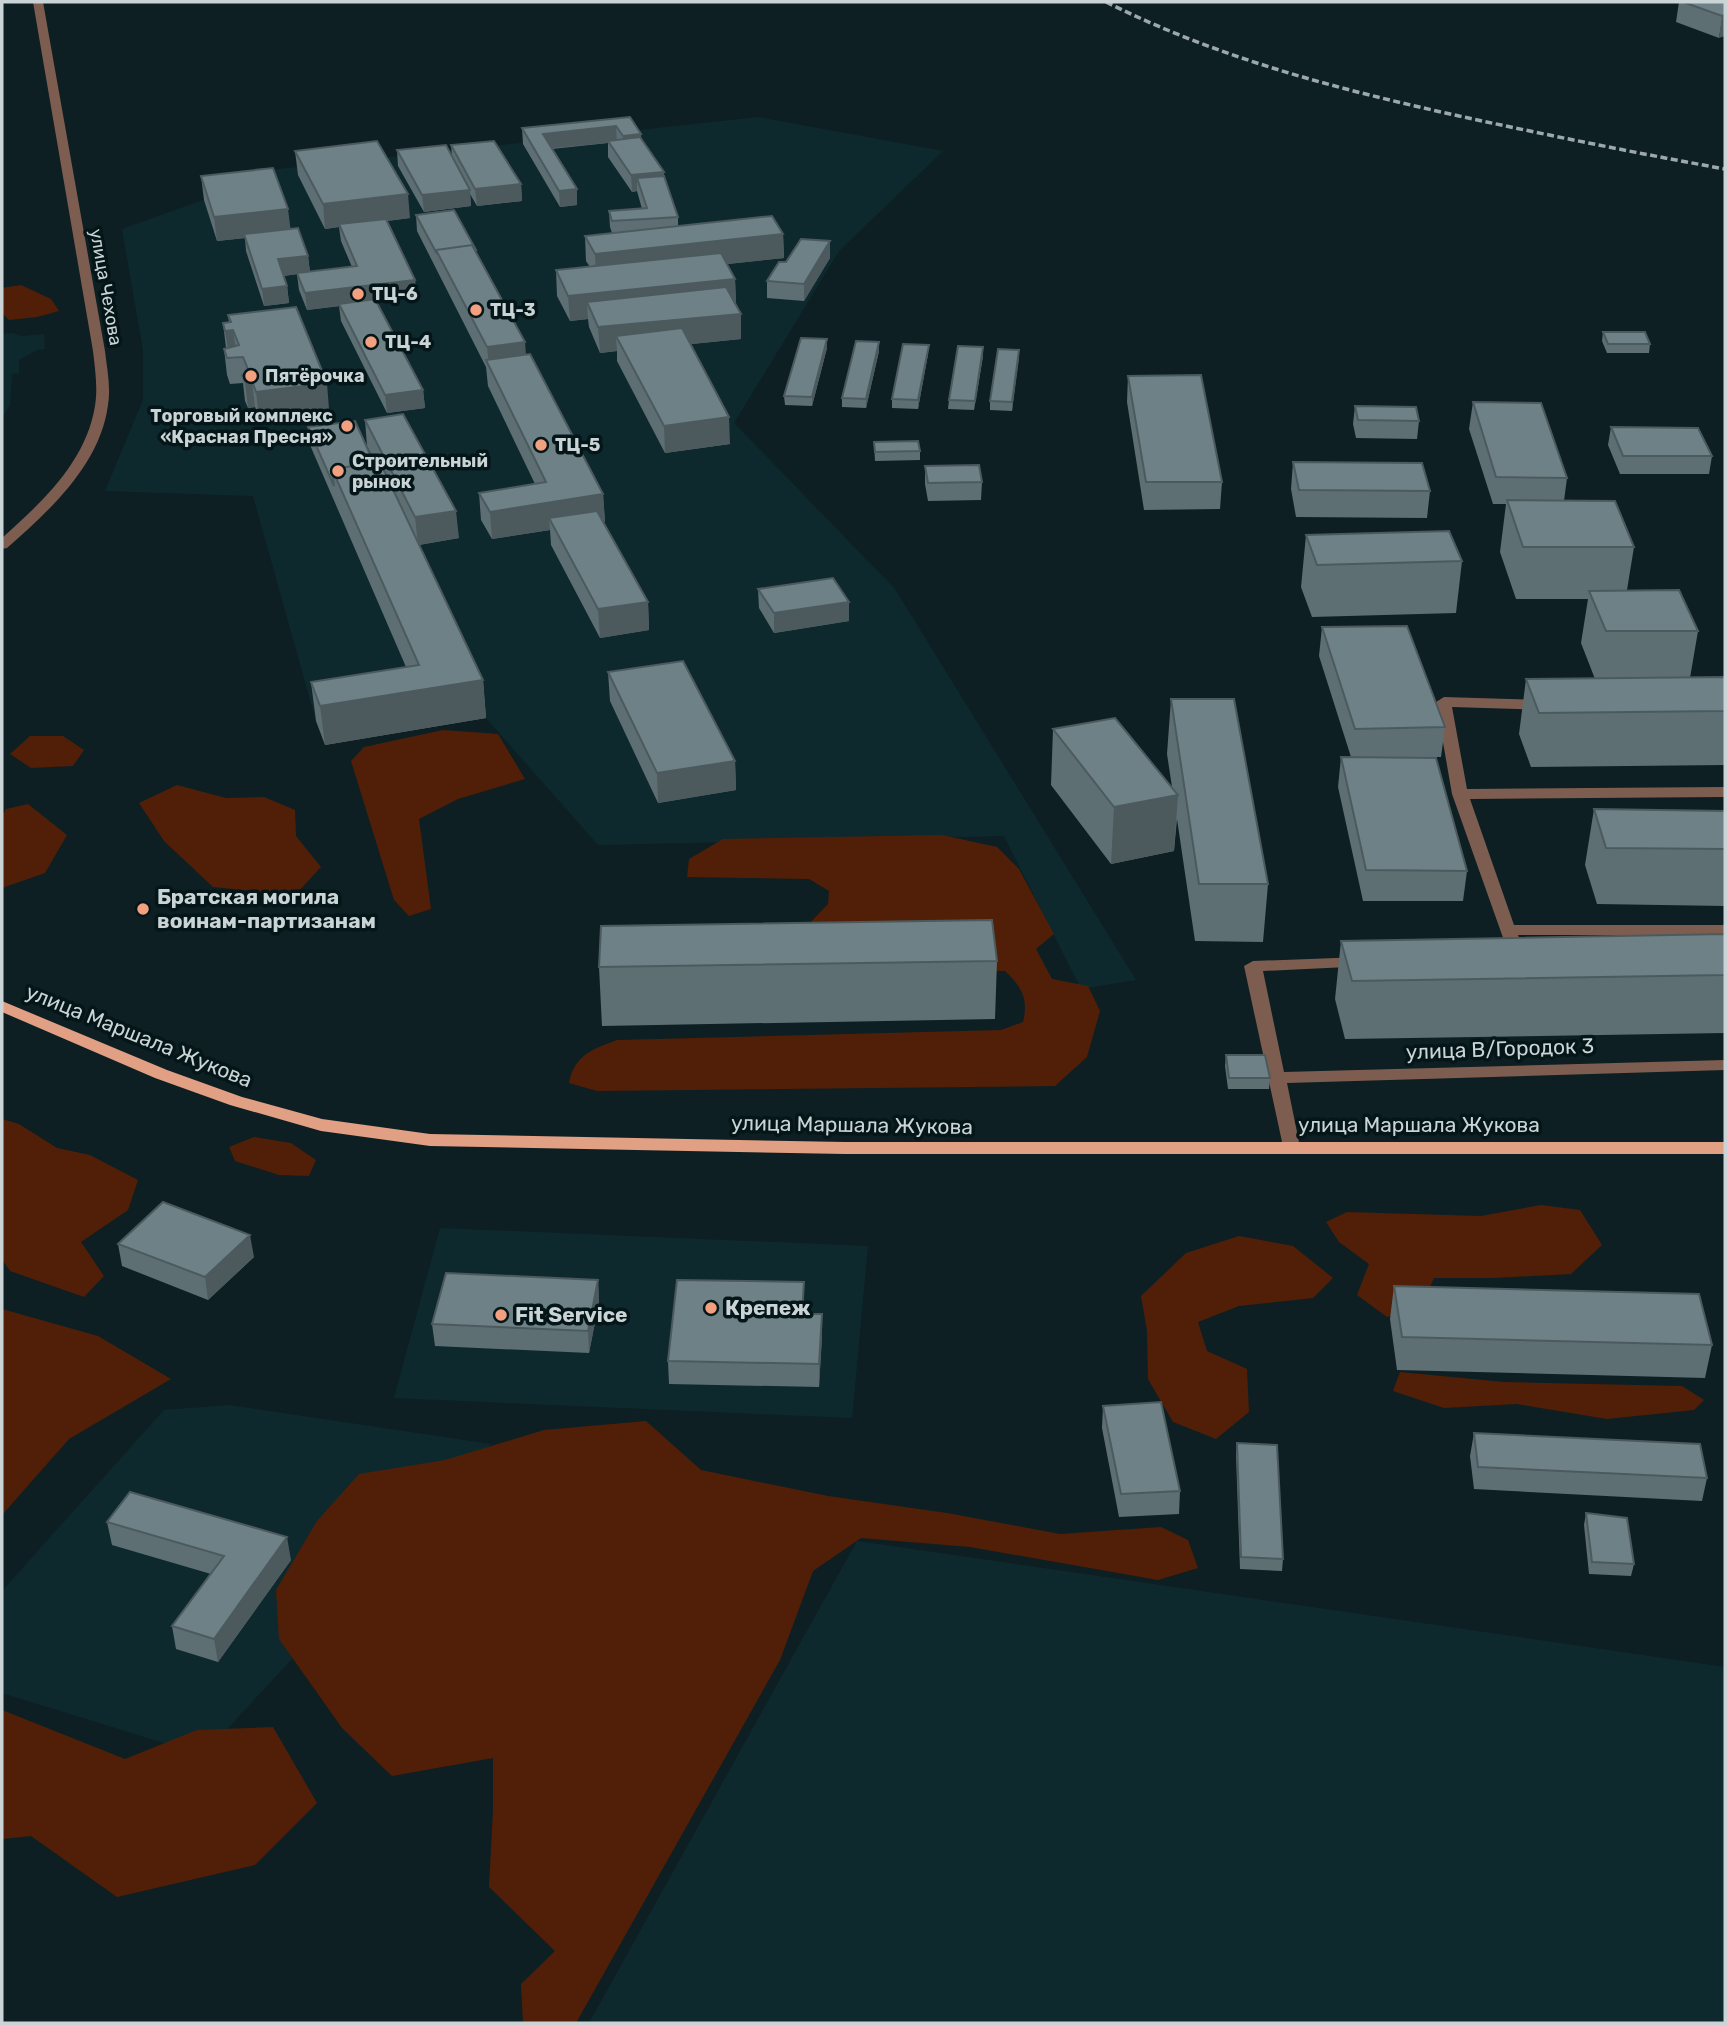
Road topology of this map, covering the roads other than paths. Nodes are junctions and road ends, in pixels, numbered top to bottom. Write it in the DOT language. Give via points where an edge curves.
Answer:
graph roads {
  1 [pos="38,2"];
  2 [pos="2,545"];
  3 [pos="1558,706"];
  4 [pos="1725,792"];
  5 [pos="1460,794"];
  6 [pos="1507,930"];
  7 [pos="1725,930"];
  8 [pos="1505,960"];
  9 [pos="1373,962"];
  10 [pos="2,1006"];
  11 [pos="1725,1065"];
  12 [pos="1276,1078"];
  13 [pos="1291,1147"];
  14 [pos="1725,1148"];
  1 -- 2 [label="street, улица Чехова" via="99,351 102,405 83,456 35,515"];
  3 -- 5 [label="street" via="1444,702"];
  4 -- 5 [label="street"];
  5 -- 6 [label="street"];
  6 -- 7 [label="street"];
  6 -- 8 [label="street" via="1518,960"];
  9 -- 12 [label="street" via="1253,966"];
  10 -- 13 [label="main road, улица Маршала Жукова" via="236,1101 321,1125 430,1140 845,1148"];
  11 -- 12 [label="street, улица В/Городок 3"];
  12 -- 13 [label="street"];
  13 -- 14 [label="main road, улица Маршала Жукова"];
}
